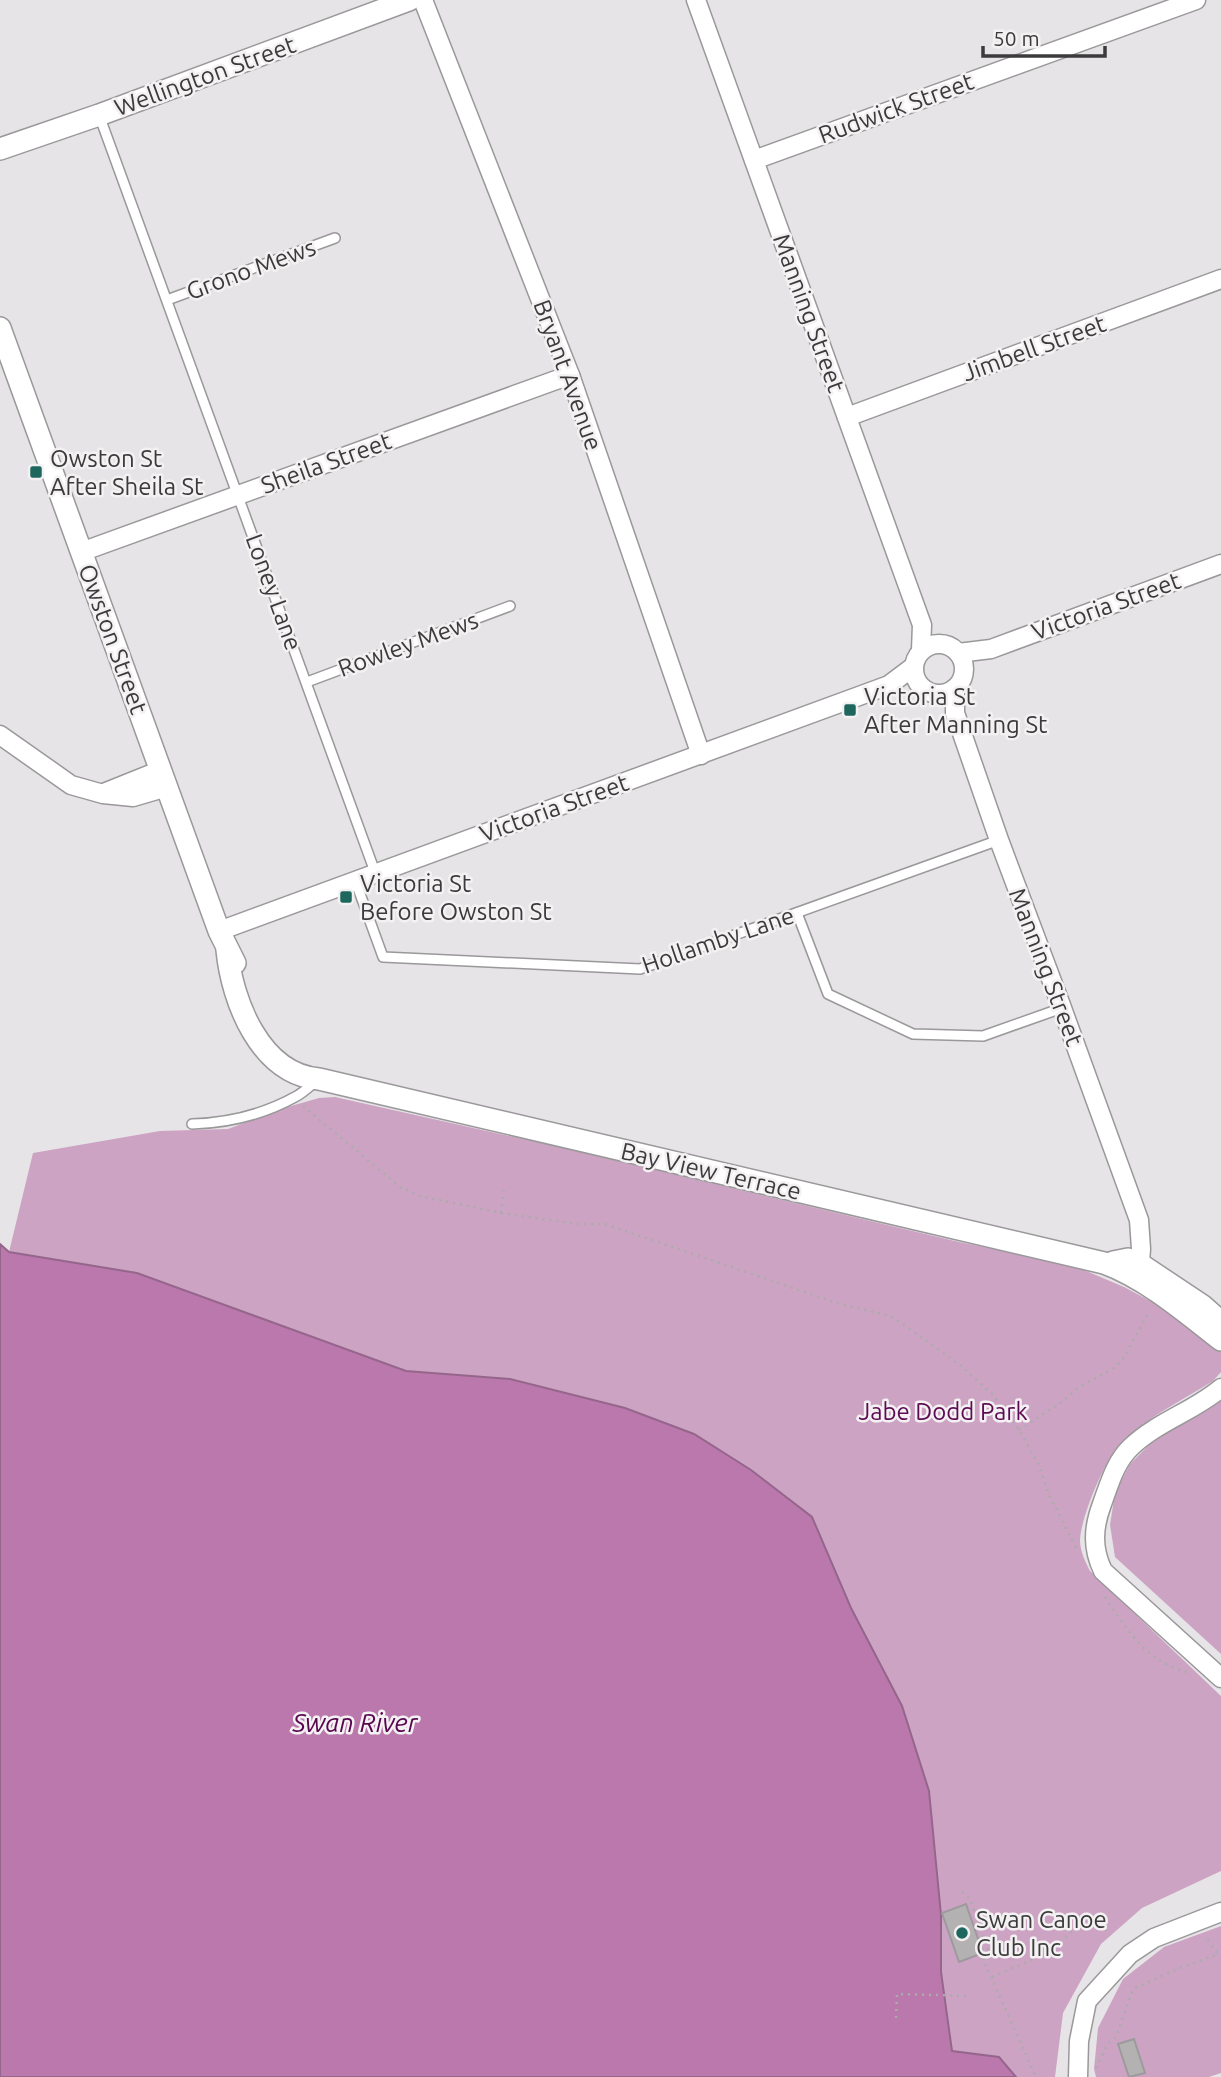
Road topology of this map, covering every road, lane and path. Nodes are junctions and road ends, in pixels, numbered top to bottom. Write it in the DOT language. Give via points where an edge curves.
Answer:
graph roads {
  1 [pos="409,0"];
  2 [pos="423,0"];
  3 [pos="696,0"];
  4 [pos="1196,0"];
  5 [pos="99,115"];
  6 [pos="0,149"];
  7 [pos="754,160"];
  8 [pos="335,238"];
  9 [pos="1221,279"];
  10 [pos="167,300"];
  11 [pos="0,328"];
  12 [pos="570,374"];
  13 [pos="847,416"];
  14 [pos="239,495"];
  15 [pos="81,552"];
  16 [pos="1221,564"];
  17 [pos="510,607"];
  18 [pos="922,625"];
  19 [pos="951,648"];
  20 [pos="991,649"];
  21 [pos="921,650"];
  22 [pos="913,667"];
  23 [pos="307,682"];
  24 [pos="959,682"];
  25 [pos="889,685"];
  26 [pos="926,690"];
  27 [pos="955,713"];
  28 [pos="0,735"];
  29 [pos="701,755"];
  30 [pos="164,778"];
  31 [pos="999,840"];
  32 [pos="375,872"];
  33 [pos="355,880"];
  34 [pos="797,913"];
  35 [pos="223,941"];
  36 [pos="1062,1008"];
  37 [pos="275,1049"];
  38 [pos="319,1079"];
  39 [pos="297,1096"];
  40 [pos="192,1124"];
  41 [pos="504,1191"];
  42 [pos="500,1213"];
  43 [pos="1133,1269"];
  44 [pos="1159,1294"];
  45 [pos="1221,1322"];
  46 [pos="1221,1340"];
  47 [pos="1219,1388"];
  48 [pos="1019,1430"];
  49 [pos="1083,1561"];
  50 [pos="1102,1592"];
  51 [pos="1193,1674"];
  52 [pos="1221,1678"];
  53 [pos="961,1892"];
  54 [pos="1221,1912"];
  55 [pos="1196,1922"];
  56 [pos="1107,1931"];
  57 [pos="1220,1954"];
  58 [pos="992,1977"];
  59 [pos="970,1996"];
  60 [pos="896,2018"];
  61 [pos="1036,2077"];
  62 [pos="1078,2077"];
  63 [pos="1092,2077"];
  1 -- 5 [label="street, Wellington Street"];
  2 -- 12 [label="street, Bryant Avenue"];
  3 -- 7 [label="street, Manning Street"];
  4 -- 7 [label="street, Rudwick Street"];
  5 -- 6 [label="street, Wellington Street"];
  5 -- 10 [label="lane, Loney Lane"];
  7 -- 13 [label="street, Manning Street"];
  8 -- 10 [label="lane, Grono Mews"];
  9 -- 13 [label="street, Jimbell Street"];
  10 -- 14 [label="lane, Loney Lane"];
  11 -- 15 [label="street, Owston Street"];
  12 -- 14 [label="street, Sheila Street"];
  12 -- 29 [label="street, Bryant Avenue"];
  13 -- 18 [label="street, Manning Street"];
  14 -- 15 [label="street, Sheila Street"];
  14 -- 23 [label="lane, Loney Lane"];
  15 -- 30 [label="street, Owston Street"];
  16 -- 20 [label="street, Victoria Street"];
  17 -- 23 [label="lane, Rowley Mews"];
  18 -- 19 [label="street, Manning Street"];
  18 -- 21 [label="street, Manning Street"];
  19 -- 20 [label="street, Victoria Street"];
  19 -- 21 [label="street" via="936,643"];
  19 -- 24 [label="street" via="962,660"];
  20 -- 24 [label="street, Victoria Street"];
  21 -- 22 [label="street"];
  22 -- 25 [label="street, Victoria Street"];
  22 -- 26 [label="street" via="916,680"];
  23 -- 32 [label="lane, Loney Lane"];
  24 -- 26 [label="street" via="948,692"];
  24 -- 27 [label="street, Manning Street"];
  25 -- 26 [label="street, Victoria Street"];
  25 -- 29 [label="street, Victoria Street"];
  26 -- 27 [label="street"];
  27 -- 31 [label="street, Manning Street"];
  28 -- 30 [label="street" via="71,785 103,794 133,797"];
  29 -- 32 [label="street, Victoria Street"];
  30 -- 35 [label="street, Owston Street"];
  31 -- 34 [label="lane, Hollamby Lane"];
  31 -- 36 [label="street, Manning Street"];
  32 -- 33 [label="street, Victoria Street"];
  33 -- 34 [label="lane, Hollamby Lane" via="383,957 640,969"];
  33 -- 35 [label="street, Victoria Street"];
  34 -- 36 [label="lane" via="828,994 913,1034 983,1036"];
  35 -- 37 [label="street, Owston Street" via="229,974 252,1032"];
  36 -- 43 [label="street, Manning Street" via="1139,1220"];
  37 -- 38 [label="street, Bay View Terrace"];
  38 -- 39 [label="lane"];
  38 -- 43 [label="street, Bay View Terrace"];
  39 -- 40 [label="lane" via="221,1123"];
  39 -- 42 [label="path" via="304,1107 400,1187 420,1196"];
  41 -- 42 [label="path"];
  42 -- 48 [label="path" via="605,1224 840,1304 890,1316 960,1365 992,1394"];
  43 -- 44 [label="street, Bay View Terrace"];
  43 -- 45 [label="street, Bay View Terrace" via="1203,1306"];
  44 -- 46 [label="street, Bay View Terrace"];
  44 -- 48 [label="path" via="1114,1368"];
  47 -- 52 [label="street" via="1130,1447 1111,1479 1094,1535 1095,1555 1103,1571"];
  48 -- 49 [label="path"];
  50 -- 51 [label="path" via="1128,1633 1150,1656"];
  53 -- 58 [label="path" via="970,1899 990,1956 983,1959"];
  54 -- 55 [label="street"];
  55 -- 57 [label="path"];
  55 -- 62 [label="street" via="1154,1938 1130,1954 1087,2001"];
  56 -- 58 [label="path" via="1087,1919 1045,1954"];
  57 -- 63 [label="path" via="1133,1989 1116,2037 1107,2045"];
  58 -- 61 [label="path"];
  59 -- 60 [label="path" via="897,1994"];
}
